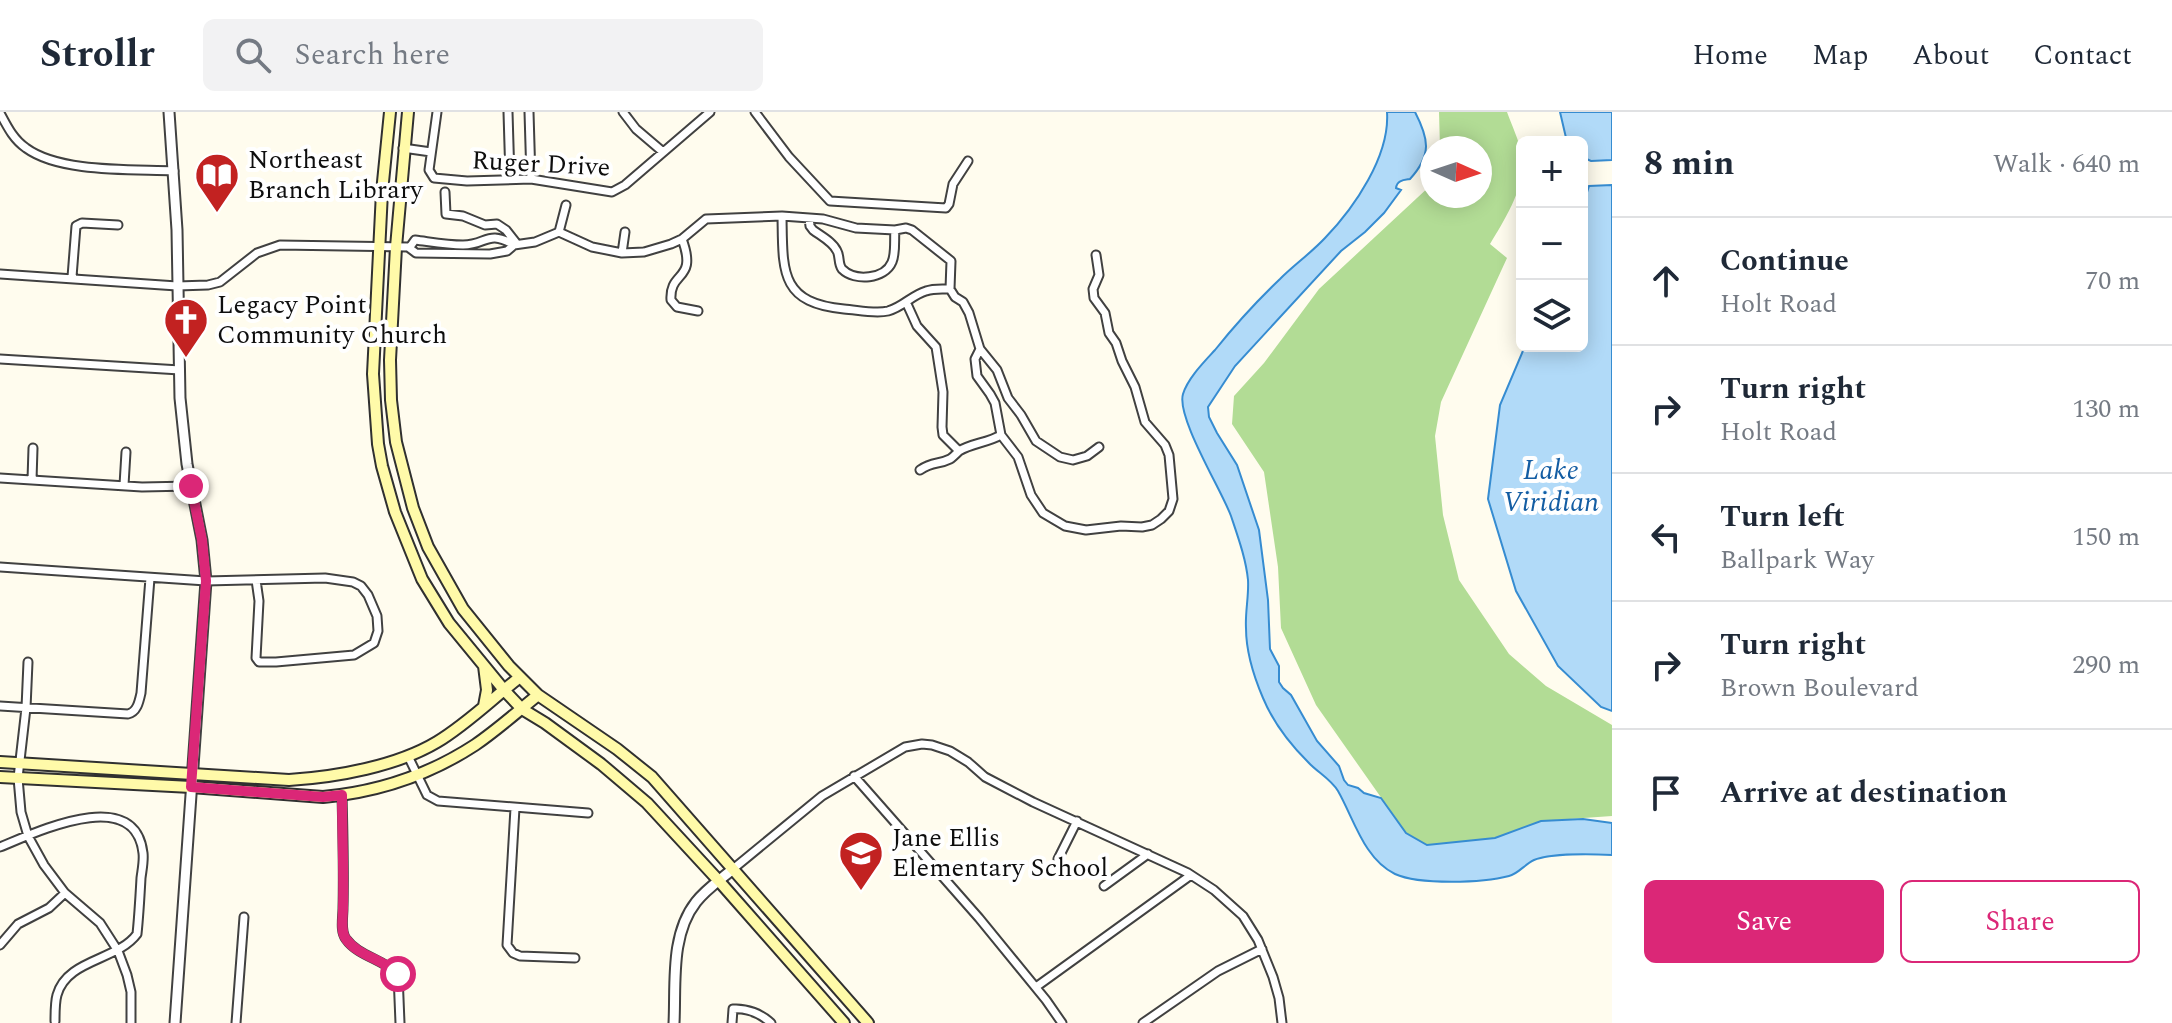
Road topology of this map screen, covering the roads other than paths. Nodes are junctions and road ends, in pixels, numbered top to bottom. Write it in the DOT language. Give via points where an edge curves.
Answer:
graph roads {
  1 [pos="169,112"];
  2 [pos="390,112"];
  3 [pos="408,112"];
  4 [pos="437,112"];
  5 [pos="508,112"];
  6 [pos="529,112"];
  7 [pos="623,112"];
  8 [pos="710,112"];
  9 [pos="755,112"];
  10 [pos="0,113"];
  11 [pos="403,148"];
  12 [pos="431,152"];
  13 [pos="663,152"];
  14 [pos="968,161"];
  15 [pos="174,171"];
  16 [pos="510,179"];
  17 [pos="531,179"];
  18 [pos="445,192"];
  19 [pos="566,205"];
  20 [pos="782,216"];
  21 [pos="809,218"];
  22 [pos="118,225"];
  23 [pos="895,230"];
  24 [pos="559,232"];
  25 [pos="625,232"];
  26 [pos="682,239"];
  27 [pos="516,244"];
  28 [pos="379,246"];
  29 [pos="396,247"];
  30 [pos="410,247"];
  31 [pos="622,253"];
  32 [pos="1096,255"];
  33 [pos="0,274"];
  34 [pos="72,277"];
  35 [pos="177,286"];
  36 [pos="950,289"];
  37 [pos="907,304"];
  38 [pos="698,311"];
  39 [pos="980,349"];
  40 [pos="0,359"];
  41 [pos="180,370"];
  42 [pos="1001,435"];
  43 [pos="1099,447"];
  44 [pos="33,448"];
  45 [pos="959,451"];
  46 [pos="126,452"];
  47 [pos="920,470"];
  48 [pos="0,478"];
  49 [pos="32,480"];
  50 [pos="124,485"];
  51 [pos="191,486"];
  52 [pos="0,567"];
  53 [pos="150,578"];
  54 [pos="256,580"];
  55 [pos="206,581"];
  56 [pos="28,662"];
  57 [pos="484,664"];
  58 [pos="520,677"];
  59 [pos="504,690"];
  60 [pos="538,695"];
  61 [pos="0,706"];
  62 [pos="484,706"];
  63 [pos="26,708"];
  64 [pos="522,709"];
  65 [pos="545,723"];
  66 [pos="501,725"];
  67 [pos="408,756"];
  68 [pos="0,762"];
  69 [pos="20,763"];
  70 [pos="191,774"];
  71 [pos="418,775"];
  72 [pos="854,776"];
  73 [pos="0,777"];
  74 [pos="18,778"];
  75 [pos="191,787"];
  76 [pos="342,795"];
  77 [pos="515,808"];
  78 [pos="588,813"];
  79 [pos="1077,821"];
  80 [pos="28,836"];
  81 [pos="0,847"];
  82 [pos="1148,854"];
  83 [pos="1058,859"];
  84 [pos="733,869"];
  85 [pos="1191,875"];
  86 [pos="719,881"];
  87 [pos="1104,886"];
  88 [pos="65,893"];
  89 [pos="244,917"];
  90 [pos="0,945"];
  91 [pos="1262,949"];
  92 [pos="118,951"];
  93 [pos="575,958"];
  94 [pos="1036,987"];
  95 [pos="55,1021"];
  96 [pos="131,1023"];
  97 [pos="175,1023"];
  98 [pos="236,1023"];
  99 [pos="400,1023"];
  100 [pos="674,1023"];
  101 [pos="732,1023"];
  102 [pos="771,1023"];
  103 [pos="844,1023"];
  104 [pos="868,1023"];
  105 [pos="1062,1023"];
  106 [pos="1143,1023"];
  107 [pos="1282,1023"];
  1 -- 15 [label="street"];
  2 -- 28 [label="main road"];
  3 -- 11 [label="main road"];
  4 -- 12 [label="street"];
  5 -- 16 [label="street"];
  6 -- 17 [label="street"];
  7 -- 13 [label="street"];
  8 -- 13 [label="street, Ruger Drive"];
  9 -- 14 [label="street" via="830,201 946,208"];
  10 -- 15 [label="street" via="19,142 40,157 78,166"];
  11 -- 12 [label="street"];
  11 -- 29 [label="main road"];
  12 -- 16 [label="street, Ruger Drive" via="434,178"];
  13 -- 17 [label="street, Ruger Drive" via="612,192"];
  15 -- 35 [label="street"];
  16 -- 17 [label="street, Ruger Drive"];
  18 -- 27 [label="street" via="446,214 497,224"];
  19 -- 24 [label="street"];
  20 -- 21 [label="street"];
  20 -- 26 [label="street" via="706,219"];
  20 -- 37 [label="street" via="783,265 788,282 803,297 865,311"];
  21 -- 23 [label="street"];
  21 -- 23 [label="street" via="813,230 837,250 843,270 863,278 880,274 892,263"];
  22 -- 34 [label="street" via="76,226"];
  23 -- 36 [label="street" via="912,230 947,256 952,265"];
  24 -- 27 [label="street"];
  24 -- 31 [label="street"];
  25 -- 31 [label="street"];
  26 -- 31 [label="street" via="644,252"];
  26 -- 38 [label="street" via="687,269 673,287 671,300 677,307"];
  27 -- 30 [label="street" via="507,251 475,255 416,253"];
  27 -- 30 [label="street" via="501,237 473,245 415,240"];
  28 -- 29 [label="street"];
  28 -- 35 [label="street" via="280,245 257,253 220,282"];
  28 -- 57 [label="main road" via="373,374 382,466 422,579 449,623"];
  29 -- 30 [label="street"];
  29 -- 58 [label="main road" via="391,400 410,498 428,547 463,609"];
  32 -- 42 [label="street" via="1094,298 1133,381 1145,422 1169,455 1169,511 1142,527 1065,526 1043,513 1018,457"];
  33 -- 34 [label="street"];
  34 -- 35 [label="street"];
  35 -- 41 [label="street"];
  36 -- 37 [label="street" via="923,291"];
  36 -- 39 [label="street" via="969,313"];
  37 -- 45 [label="street" via="917,326 936,347 943,435"];
  39 -- 42 [label="street" via="977,376 995,403"];
  39 -- 43 [label="street" via="1036,441 1073,460"];
  40 -- 41 [label="street"];
  41 -- 51 [label="street"];
  42 -- 45 [label="street"];
  44 -- 49 [label="street"];
  45 -- 47 [label="street"];
  46 -- 50 [label="street"];
  48 -- 49 [label="street"];
  49 -- 50 [label="street"];
  50 -- 51 [label="street"];
  51 -- 55 [label="street"];
  52 -- 53 [label="street"];
  53 -- 55 [label="street"];
  53 -- 63 [label="street" via="141,693 134,712"];
  54 -- 54 [label="street" via="259,662 354,655 371,646 377,616 361,586 325,578"];
  54 -- 55 [label="street"];
  55 -- 70 [label="street"];
  56 -- 63 [label="street"];
  57 -- 59 [label="main road"];
  57 -- 62 [label="main road"];
  58 -- 59 [label="main road"];
  58 -- 60 [label="main road"];
  59 -- 62 [label="main road"];
  59 -- 64 [label="main road"];
  60 -- 64 [label="main road"];
  60 -- 84 [label="main road" via="652,777"];
  61 -- 63 [label="street"];
  62 -- 67 [label="main road"];
  63 -- 69 [label="street"];
  64 -- 65 [label="main road"];
  64 -- 66 [label="main road"];
  65 -- 66 [label="main road"];
  65 -- 86 [label="main road" via="624,782"];
  66 -- 71 [label="main road"];
  67 -- 70 [label="main road" via="303,779"];
  67 -- 71 [label="street"];
  68 -- 69 [label="main road"];
  69 -- 70 [label="main road"];
  69 -- 74 [label="street"];
  70 -- 75 [label="street"];
  71 -- 76 [label="main road"];
  71 -- 77 [label="street" via="427,795 438,801"];
  72 -- 79 [label="street" via="905,747 932,745"];
  72 -- 84 [label="street"];
  72 -- 94 [label="street"];
  73 -- 74 [label="main road"];
  74 -- 75 [label="main road"];
  74 -- 80 [label="street"];
  75 -- 76 [label="main road"];
  75 -- 97 [label="street"];
  76 -- 99 [label="street" via="343,933 398,974"];
  77 -- 78 [label="street"];
  77 -- 93 [label="street" via="507,945 520,956"];
  79 -- 82 [label="street"];
  79 -- 83 [label="street"];
  80 -- 81 [label="street"];
  80 -- 88 [label="street"];
  80 -- 92 [label="street" via="89,817 106,816 131,827 143,853 137,934"];
  82 -- 85 [label="street"];
  82 -- 87 [label="street"];
  84 -- 86 [label="street"];
  84 -- 104 [label="main road"];
  85 -- 91 [label="street" via="1243,916"];
  85 -- 94 [label="street"];
  86 -- 100 [label="street" via="695,903 681,932"];
  86 -- 103 [label="main road"];
  88 -- 90 [label="street" via="18,924"];
  88 -- 92 [label="street" via="100,923"];
  89 -- 98 [label="street"];
  91 -- 106 [label="street" via="1218,971"];
  91 -- 107 [label="street"];
  92 -- 95 [label="street" via="65,979 57,995"];
  92 -- 96 [label="street" via="131,992"];
  94 -- 105 [label="street"];
  101 -- 102 [label="street" via="733,1009 738,1008"];
}
